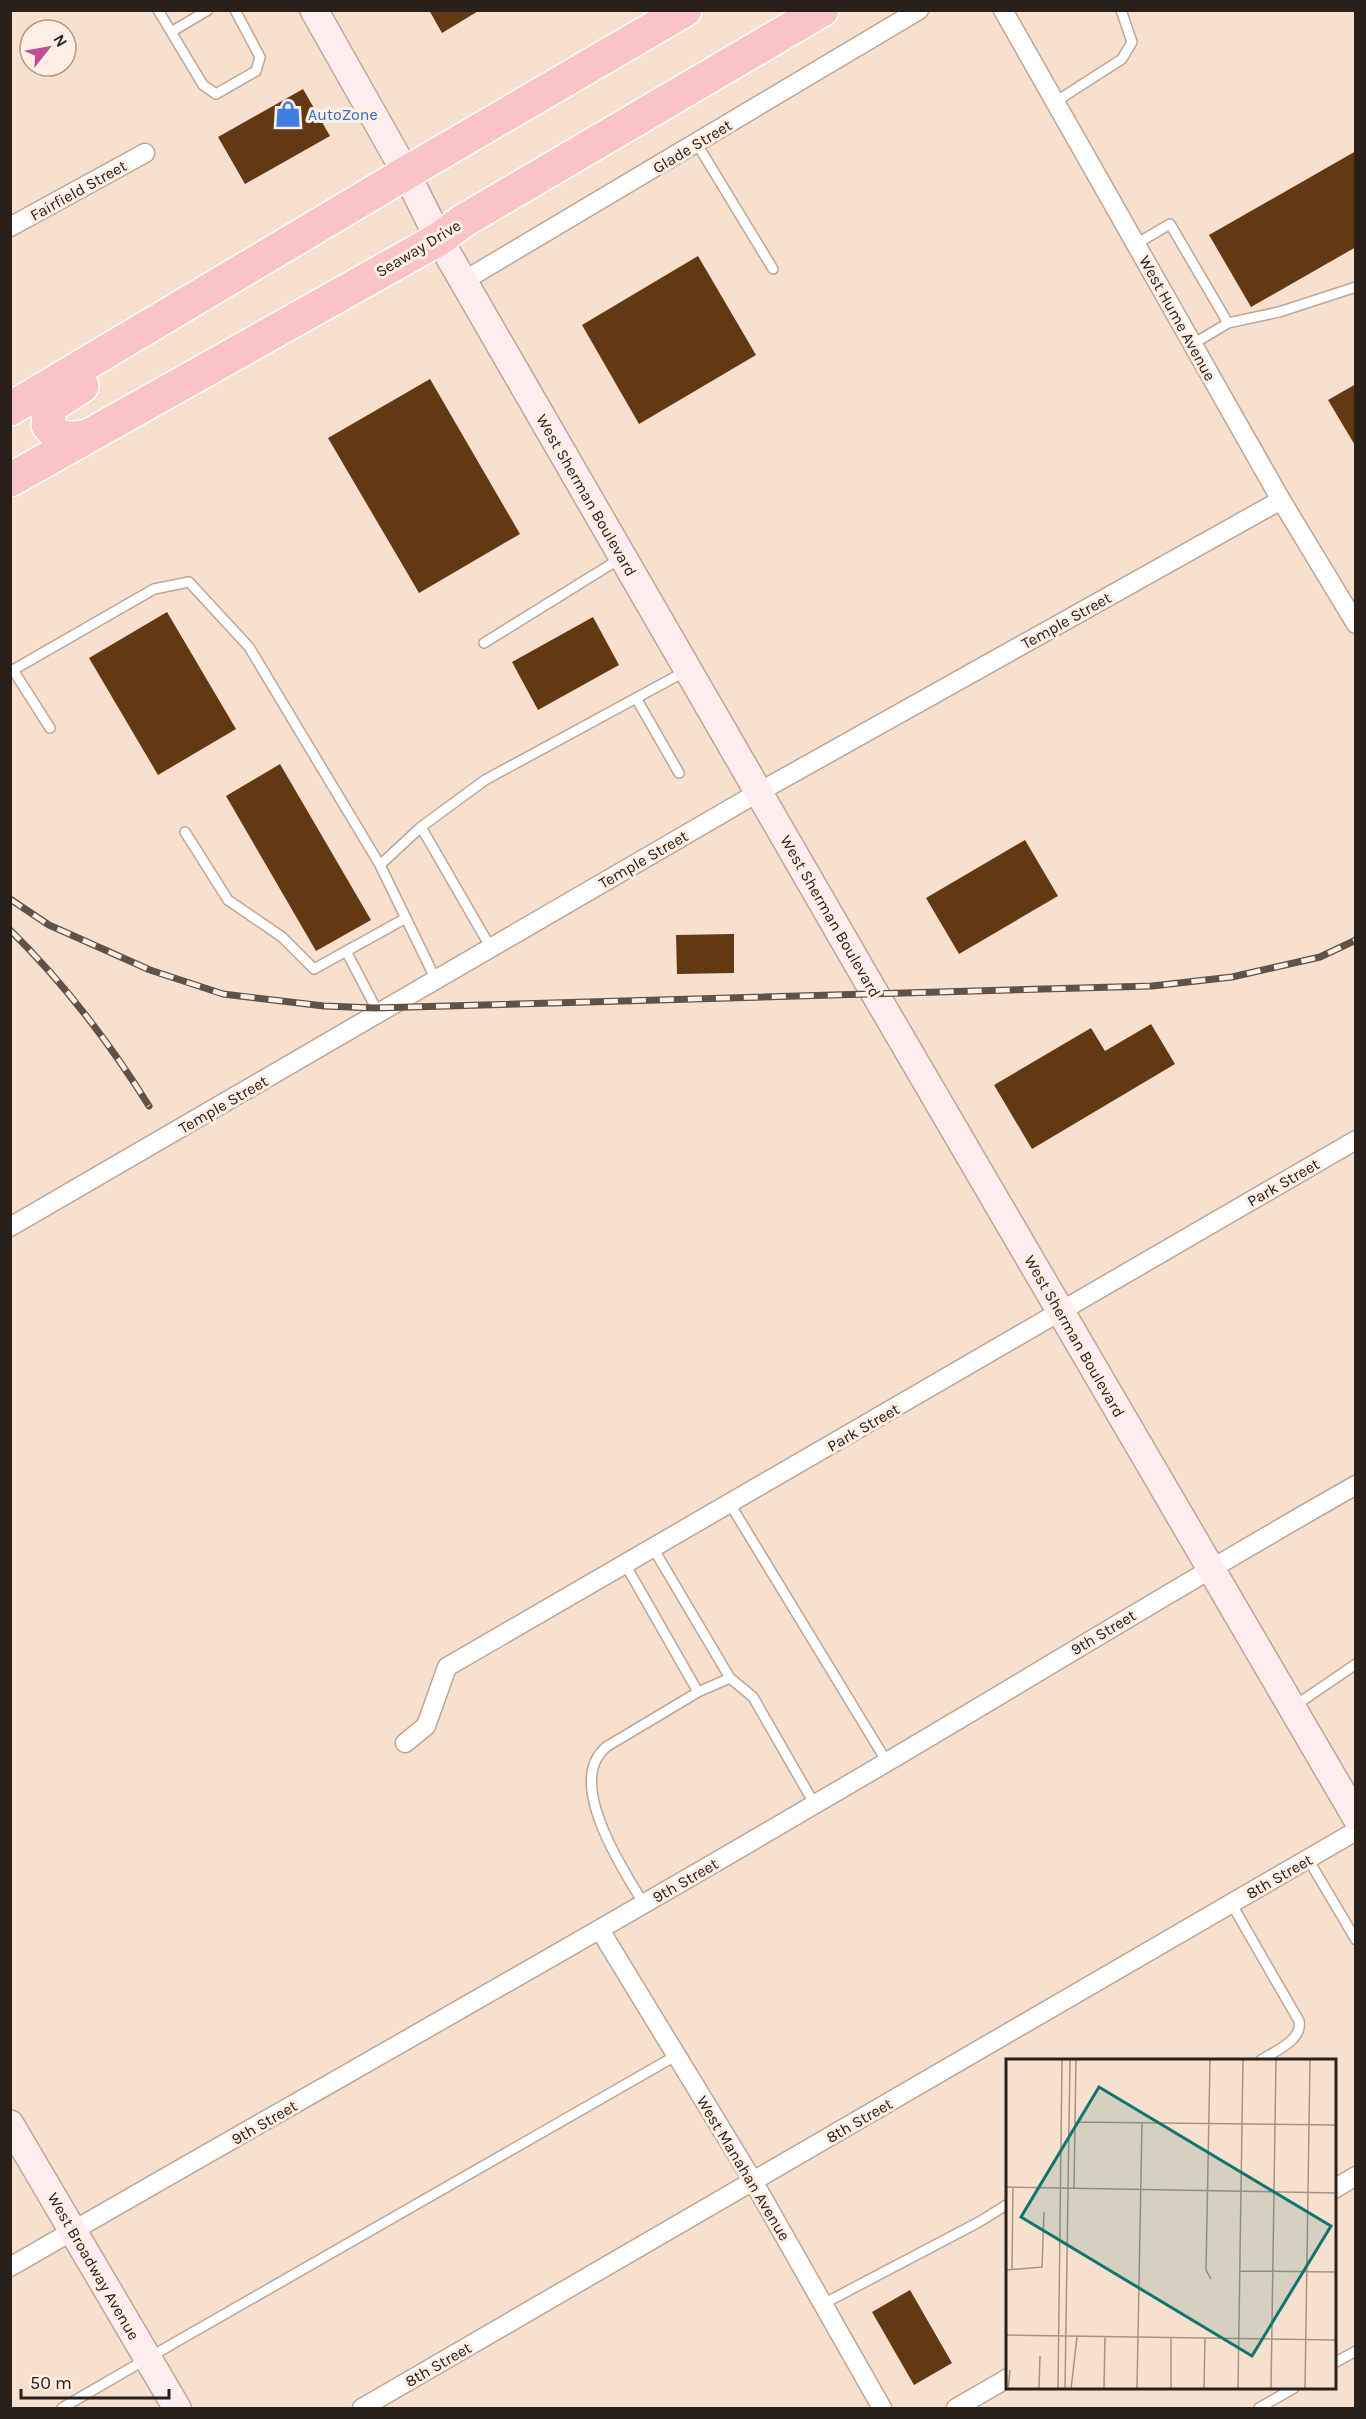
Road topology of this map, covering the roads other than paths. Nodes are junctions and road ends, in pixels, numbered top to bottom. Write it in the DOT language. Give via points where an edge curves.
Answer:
graph roads {
  1 [pos="158,10"];
  2 [pos="208,10"];
  3 [pos="235,10"];
  4 [pos="314,10"];
  5 [pos="685,10"];
  6 [pos="789,10"];
  7 [pos="822,10"];
  8 [pos="919,10"];
  9 [pos="1003,10"];
  10 [pos="1121,10"];
  11 [pos="171,32"];
  12 [pos="1055,102"];
  13 [pos="697,144"];
  14 [pos="146,153"];
  15 [pos="406,173"];
  16 [pos="364,199"];
  17 [pos="10,227"];
  18 [pos="451,230"];
  19 [pos="1136,244"];
  20 [pos="773,269"];
  21 [pos="465,280"];
  22 [pos="1356,287"];
  23 [pos="1228,323"];
  24 [pos="1193,344"];
  25 [pos="10,409"];
  26 [pos="88,436"];
  27 [pos="10,480"];
  28 [pos="1281,500"];
  29 [pos="622,556"];
  30 [pos="1356,624"];
  31 [pos="484,643"];
  32 [pos="688,670"];
  33 [pos="636,698"];
  34 [pos="50,728"];
  35 [pos="679,773"];
  36 [pos="759,792"];
  37 [pos="421,827"];
  38 [pos="185,832"];
  39 [pos="380,865"];
  40 [pos="406,918"];
  41 [pos="491,948"];
  42 [pos="346,951"];
  43 [pos="436,980"];
  44 [pos="379,1014"];
  45 [pos="1356,1140"];
  46 [pos="10,1227"];
  47 [pos="1062,1312"];
  48 [pos="1356,1485"];
  49 [pos="730,1504"];
  50 [pos="653,1548"];
  51 [pos="625,1564"];
  52 [pos="1210,1568"];
  53 [pos="1356,1664"];
  54 [pos="730,1678"];
  55 [pos="698,1692"];
  56 [pos="1292,1708"];
  57 [pos="405,1743"];
  58 [pos="887,1762"];
  59 [pos="815,1805"];
  60 [pos="1356,1817"];
  61 [pos="1356,1831"];
  62 [pos="1308,1859"];
  63 [pos="1231,1903"];
  64 [pos="644,1904"];
  65 [pos="600,1930"];
  66 [pos="1356,1940"];
  67 [pos="676,2055"];
  68 [pos="1264,2059"];
  69 [pos="10,2124"];
  70 [pos="1356,2176"];
  71 [pos="753,2181"];
  72 [pos="1336,2187"];
  73 [pos="1006,2205"];
  74 [pos="73,2231"];
  75 [pos="10,2267"];
  76 [pos="823,2304"];
  77 [pos="1356,2351"];
  78 [pos="147,2358"];
  79 [pos="1336,2362"];
  80 [pos="1006,2379"];
  81 [pos="1292,2389"];
  82 [pos="62,2409"];
  83 [pos="177,2409"];
  84 [pos="362,2409"];
  85 [pos="882,2409"];
  86 [pos="956,2409"];
  87 [pos="1259,2409"];
  1 -- 11 [label="lane"];
  2 -- 11 [label="lane"];
  3 -- 11 [label="lane" via="260,57 256,71 216,94 203,85"];
  4 -- 15 [label="main road, West Sherman Boulevard"];
  5 -- 15 [label="highway"];
  6 -- 18 [label="highway" via="495,184"];
  7 -- 18 [label="highway, Seaway Drive"];
  8 -- 13 [label="street, Glade Street"];
  9 -- 12 [label="street, West Hume Avenue"];
  10 -- 12 [label="lane" via="1132,42 1122,59"];
  12 -- 19 [label="street, West Hume Avenue"];
  13 -- 20 [label="lane"];
  13 -- 21 [label="street, Glade Street"];
  14 -- 17 [label="street, Fairfield Street"];
  15 -- 16 [label="highway"];
  15 -- 18 [label="main road, West Sherman Boulevard"];
  16 -- 25 [label="highway"];
  16 -- 26 [label="highway" via="339,232 50,407 48,425 56,436"];
  18 -- 21 [label="main road, West Sherman Boulevard"];
  18 -- 26 [label="highway, Seaway Drive"];
  19 -- 23 [label="lane" via="1170,224"];
  19 -- 24 [label="street, West Hume Avenue"];
  21 -- 29 [label="main road, West Sherman Boulevard"];
  22 -- 23 [label="lane" via="1279,312"];
  23 -- 24 [label="lane"];
  24 -- 28 [label="street, West Hume Avenue"];
  26 -- 27 [label="highway, Seaway Drive"];
  28 -- 30 [label="street, West Hume Avenue"];
  28 -- 36 [label="street, Temple Street"];
  29 -- 31 [label="lane"];
  29 -- 32 [label="main road, West Sherman Boulevard"];
  32 -- 33 [label="lane"];
  32 -- 36 [label="main road, West Sherman Boulevard"];
  33 -- 35 [label="lane"];
  33 -- 37 [label="lane" via="486,780"];
  34 -- 39 [label="lane" via="12,670 154,590 189,582 249,647"];
  36 -- 41 [label="street, Temple Street"];
  36 -- 47 [label="main road, West Sherman Boulevard"];
  37 -- 39 [label="lane"];
  37 -- 41 [label="lane"];
  38 -- 42 [label="lane" via="228,900 282,937 314,969"];
  39 -- 40 [label="lane"];
  40 -- 42 [label="lane"];
  40 -- 43 [label="lane"];
  41 -- 43 [label="street, Temple Street"];
  42 -- 44 [label="lane"];
  43 -- 44 [label="street, Temple Street"];
  44 -- 46 [label="street, Temple Street"];
  45 -- 47 [label="street, Park Street"];
  47 -- 49 [label="street, Park Street"];
  47 -- 52 [label="main road, West Sherman Boulevard"];
  48 -- 52 [label="street, 9th Street"];
  49 -- 50 [label="street, Park Street"];
  49 -- 58 [label="lane"];
  50 -- 51 [label="street, Park Street"];
  50 -- 54 [label="lane"];
  51 -- 55 [label="lane"];
  51 -- 57 [label="street, Park Street" via="447,1667 426,1726"];
  52 -- 56 [label="main road, West Sherman Boulevard"];
  52 -- 58 [label="street, 9th Street"];
  53 -- 56 [label="lane"];
  54 -- 55 [label="lane"];
  54 -- 59 [label="lane" via="753,1697"];
  55 -- 64 [label="lane" via="606,1747 593,1770 594,1796 605,1833"];
  56 -- 60 [label="main road, West Sherman Boulevard"];
  58 -- 59 [label="street, 9th Street"];
  59 -- 64 [label="street, 9th Street"];
  61 -- 62 [label="street, 8th Street"];
  62 -- 63 [label="street, 8th Street"];
  62 -- 66 [label="lane"];
  63 -- 68 [label="lane" via="1299,2021 1296,2037"];
  63 -- 71 [label="street, 8th Street"];
  64 -- 65 [label="street, 9th Street"];
  65 -- 67 [label="street, West Manahan Avenue"];
  65 -- 74 [label="street, 9th Street"];
  67 -- 71 [label="street, West Manahan Avenue"];
  67 -- 78 [label="lane"];
  69 -- 74 [label="main road, West Broadway Avenue"];
  70 -- 72 [label="street"];
  71 -- 76 [label="street, West Manahan Avenue"];
  71 -- 84 [label="street, 8th Street"];
  73 -- 76 [label="lane"];
  74 -- 75 [label="street, 9th Street"];
  74 -- 78 [label="main road, West Broadway Avenue"];
  76 -- 85 [label="street, West Manahan Avenue"];
  77 -- 79 [label="lane"];
  78 -- 82 [label="lane"];
  78 -- 83 [label="main road, West Broadway Avenue"];
  80 -- 86 [label="street"];
  81 -- 87 [label="lane"];
}
